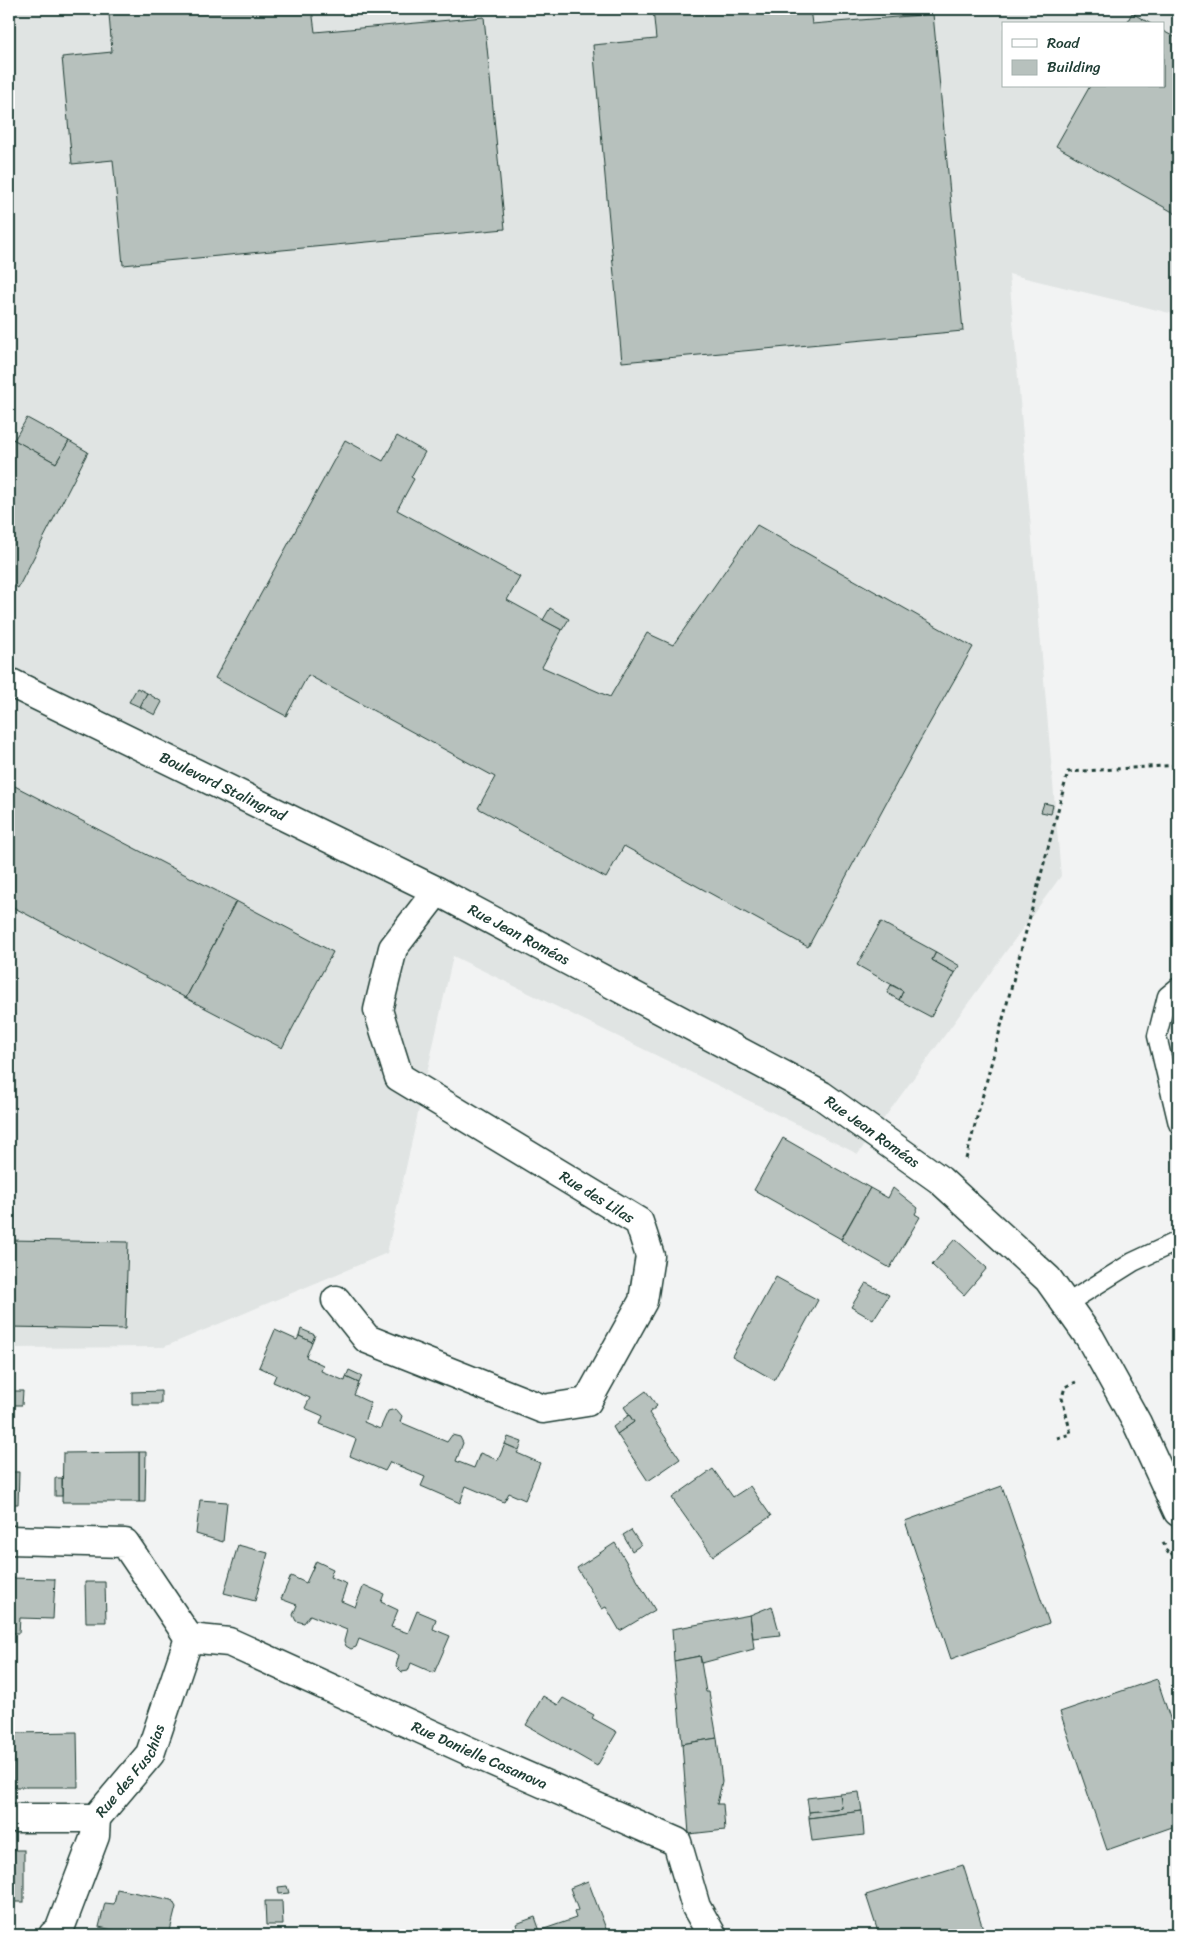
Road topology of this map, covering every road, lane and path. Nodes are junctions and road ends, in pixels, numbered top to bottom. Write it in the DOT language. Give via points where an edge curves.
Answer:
graph roads {
  1 [pos="9,682"];
  2 [pos="1178,764"];
  3 [pos="437,891"];
  4 [pos="1178,987"];
  5 [pos="1178,1124"];
  6 [pos="957,1196"];
  7 [pos="1178,1241"];
  8 [pos="336,1300"];
  9 [pos="1066,1304"];
  10 [pos="1178,1512"];
  11 [pos="9,1540"];
  12 [pos="190,1638"];
  13 [pos="9,1818"];
  14 [pos="96,1818"];
  15 [pos="61,1934"];
  16 [pos="712,1935"];
  1 -- 3 [label="street, Boulevard Stalingrad"];
  2 -- 6 [label="path" via="1068,772"];
  3 -- 6 [label="street, Rue Jean Roméas" via="821,1095 940,1180"];
  3 -- 8 [label="street, Rue des Lilas" via="393,948 378,1010 399,1077 639,1222 650,1256 642,1301 587,1402 543,1409 367,1339"];
  4 -- 5 [label="lane" via="1168,996 1157,1036"];
  6 -- 9 [label="street, Rue Jean Roméas" via="1048,1279"];
  7 -- 9 [label="lane" via="1133,1262"];
  9 -- 10 [label="street, Rue Jean Roméas" via="1090,1338 1137,1423"];
  11 -- 12 [label="street" via="125,1543"];
  12 -- 14 [label="street, Rue des Fuschias" via="150,1754"];
  12 -- 16 [label="street, Rue Danielle Casanova" via="229,1642 677,1842 696,1908"];
  13 -- 14 [label="street, Rue des Fuschias"];
  14 -- 15 [label="street" via="95,1836"];
}
